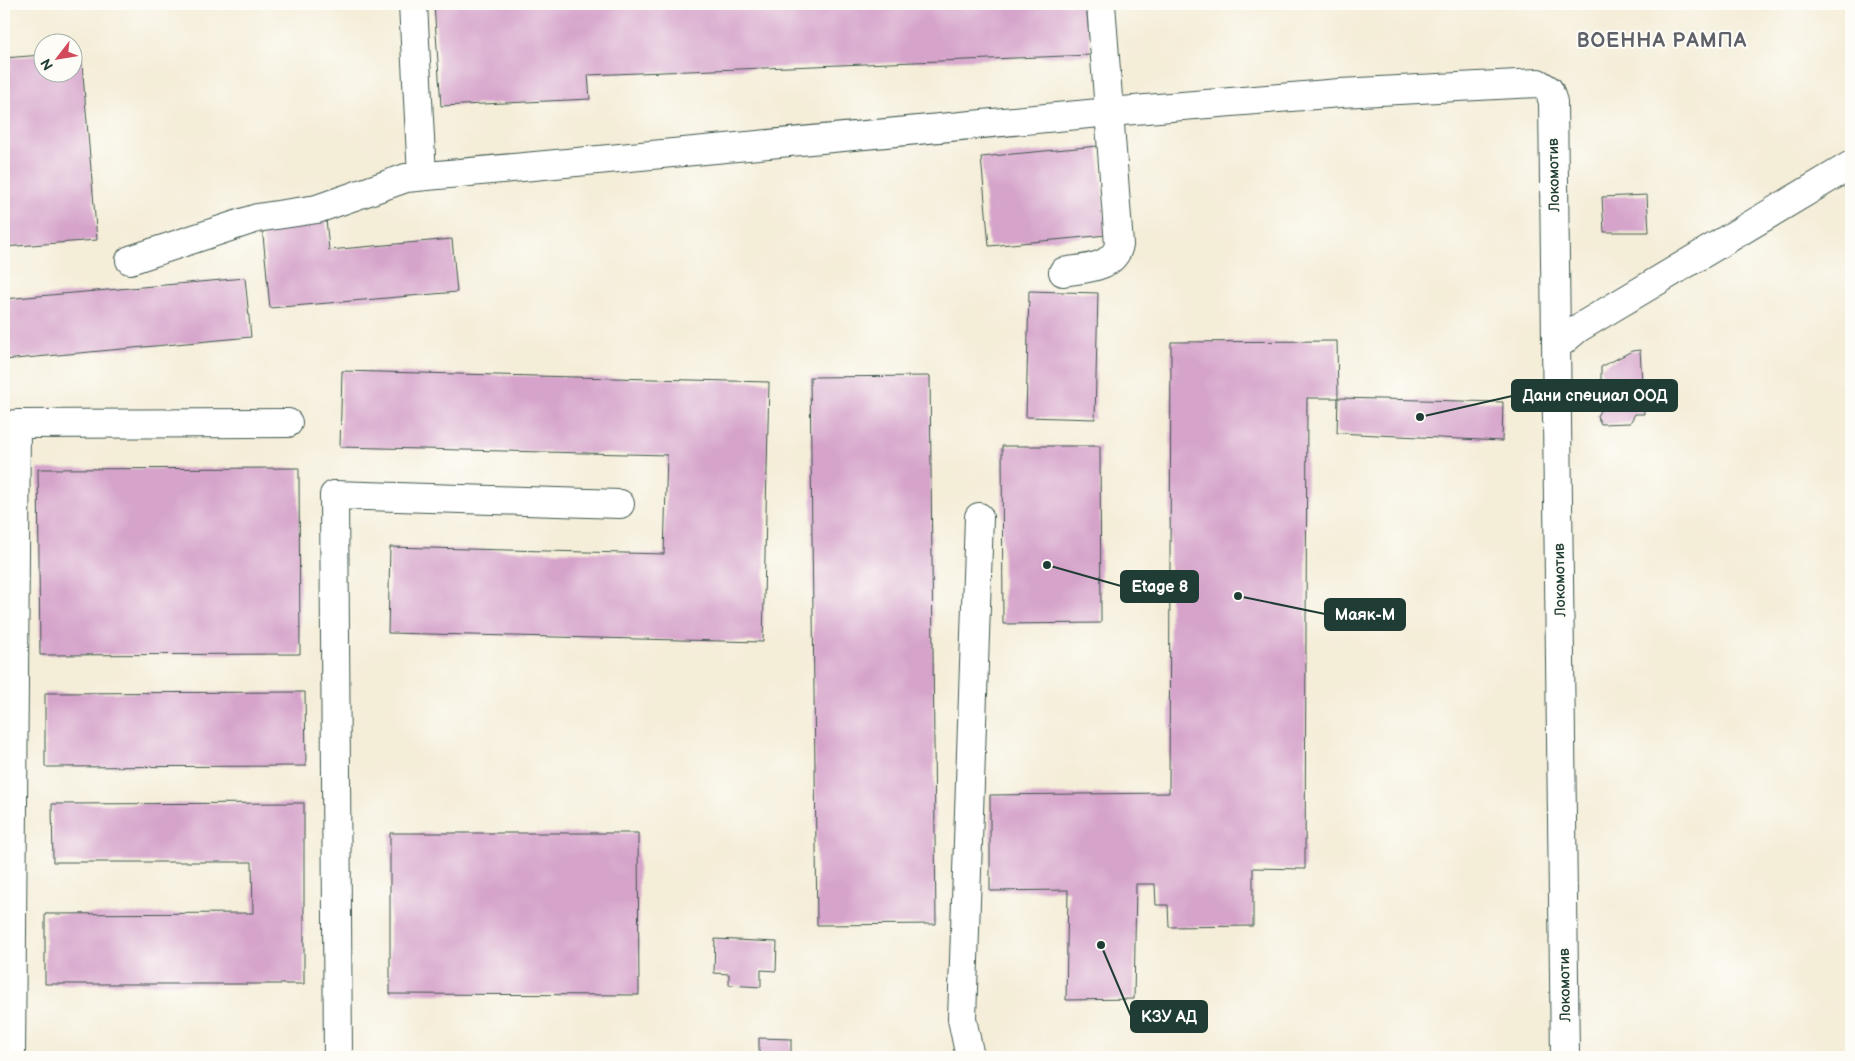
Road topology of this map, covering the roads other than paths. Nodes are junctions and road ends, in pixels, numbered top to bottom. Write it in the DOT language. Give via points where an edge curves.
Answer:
graph roads {
  1 [pos="412,4"];
  2 [pos="1101,4"];
  3 [pos="1110,112"];
  4 [pos="1851,165"];
  5 [pos="422,176"];
  6 [pos="130,260"];
  7 [pos="1063,272"];
  8 [pos="1557,346"];
  9 [pos="288,423"];
  10 [pos="10,424"];
  11 [pos="620,504"];
  12 [pos="979,517"];
  13 [pos="11,1057"];
  14 [pos="338,1057"];
  15 [pos="970,1057"];
  16 [pos="1565,1057"];
  1 -- 5 [label="street"];
  2 -- 3 [label="street"];
  3 -- 5 [label="street"];
  3 -- 7 [label="street" via="1119,245 1117,256 1107,263"];
  3 -- 8 [label="street, Локомотив" via="1340,93 1538,83 1549,90 1553,102"];
  4 -- 8 [label="street" via="1577,329"];
  5 -- 6 [label="street" via="374,187 317,209 257,218"];
  8 -- 16 [label="street, Локомотив"];
  9 -- 10 [label="street"];
  10 -- 13 [label="street"];
  11 -- 14 [label="street" via="334,495"];
  12 -- 15 [label="street" via="962,1019"];
}
